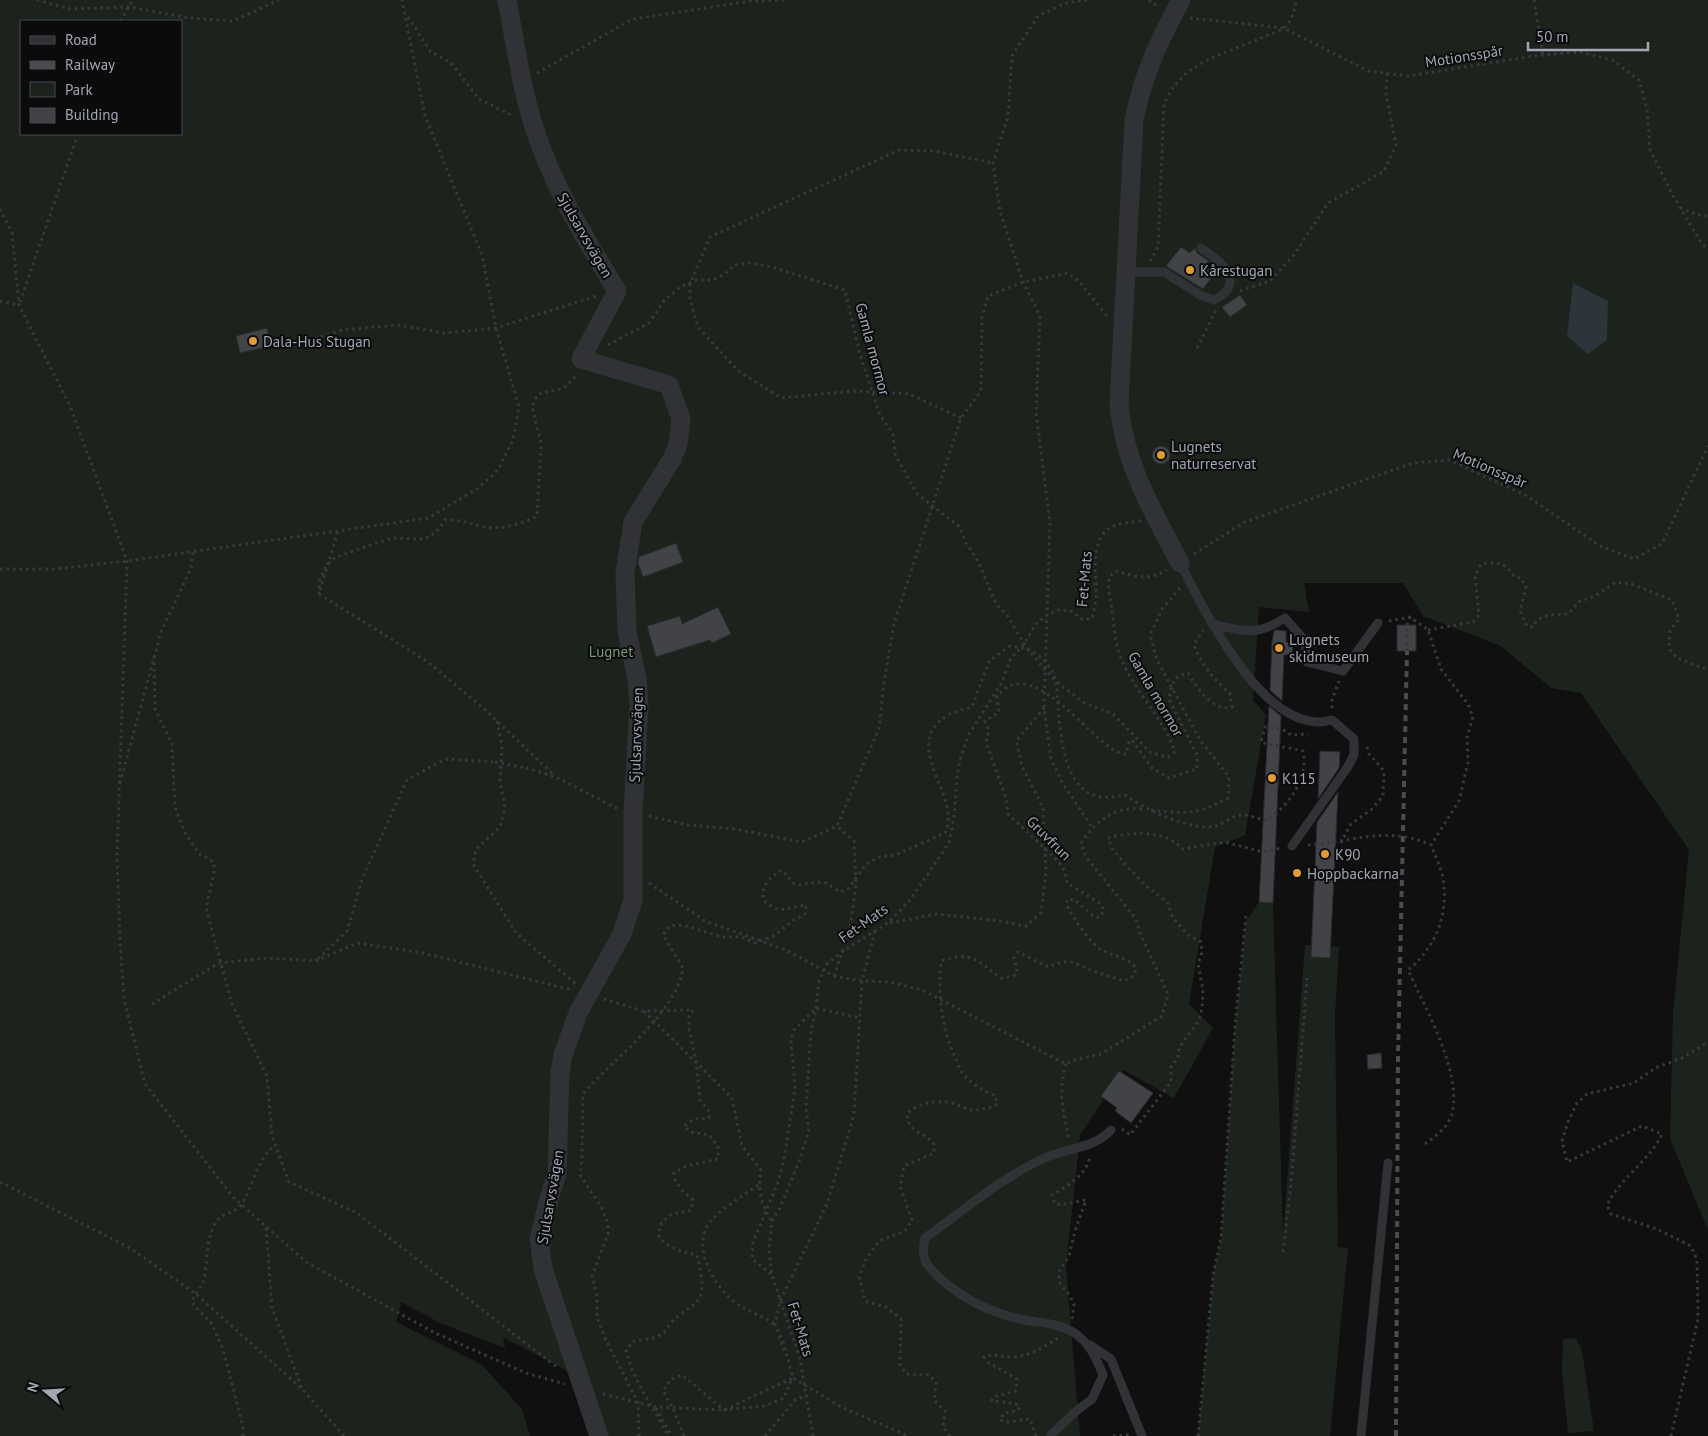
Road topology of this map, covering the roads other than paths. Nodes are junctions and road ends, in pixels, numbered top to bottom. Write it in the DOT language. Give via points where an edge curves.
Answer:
graph roads {
  1 [pos="507,0"];
  2 [pos="1177,8"];
  3 [pos="1201,248"];
  4 [pos="1135,272"];
  5 [pos="1184,570"];
  6 [pos="1212,624"];
  7 [pos="1378,624"];
  8 [pos="1292,846"];
  9 [pos="1111,1130"];
  10 [pos="1388,1163"];
  11 [pos="1088,1343"];
  12 [pos="599,1436"];
  13 [pos="1050,1436"];
  14 [pos="1142,1436"];
  15 [pos="1361,1436"];
  1 -- 12 [label="street, Sjulsarvsvägen" via="534,127 562,197 617,291 581,359 669,385 681,419 678,444 672,459 633,522 625,573 627,631 638,679 639,705 633,900 615,948 571,1028 563,1055 557,1174 539,1240 543,1269"];
  2 -- 4 [label="street" via="1153,53 1141,85 1134,120"];
  3 -- 4 [label="lane" via="1221,262 1229,275 1227,294 1214,300 1164,272"];
  4 -- 5 [label="street" via="1122,334 1120,428 1139,482"];
  5 -- 6 [label="lane"];
  6 -- 7 [label="lane" via="1250,632 1269,628 1285,618 1305,641 1307,662 1343,671"];
  6 -- 8 [label="lane" via="1218,637 1265,696 1283,712 1303,719 1332,720 1354,739 1354,755"];
  9 -- 11 [label="lane" via="1102,1140 1044,1158 1008,1179 925,1238 922,1253 928,1268 969,1300 995,1312 1049,1323"];
  10 -- 15 [label="lane"];
  11 -- 13 [label="lane" via="1103,1376 1092,1399"];
  11 -- 14 [label="lane" via="1111,1359"];
}
